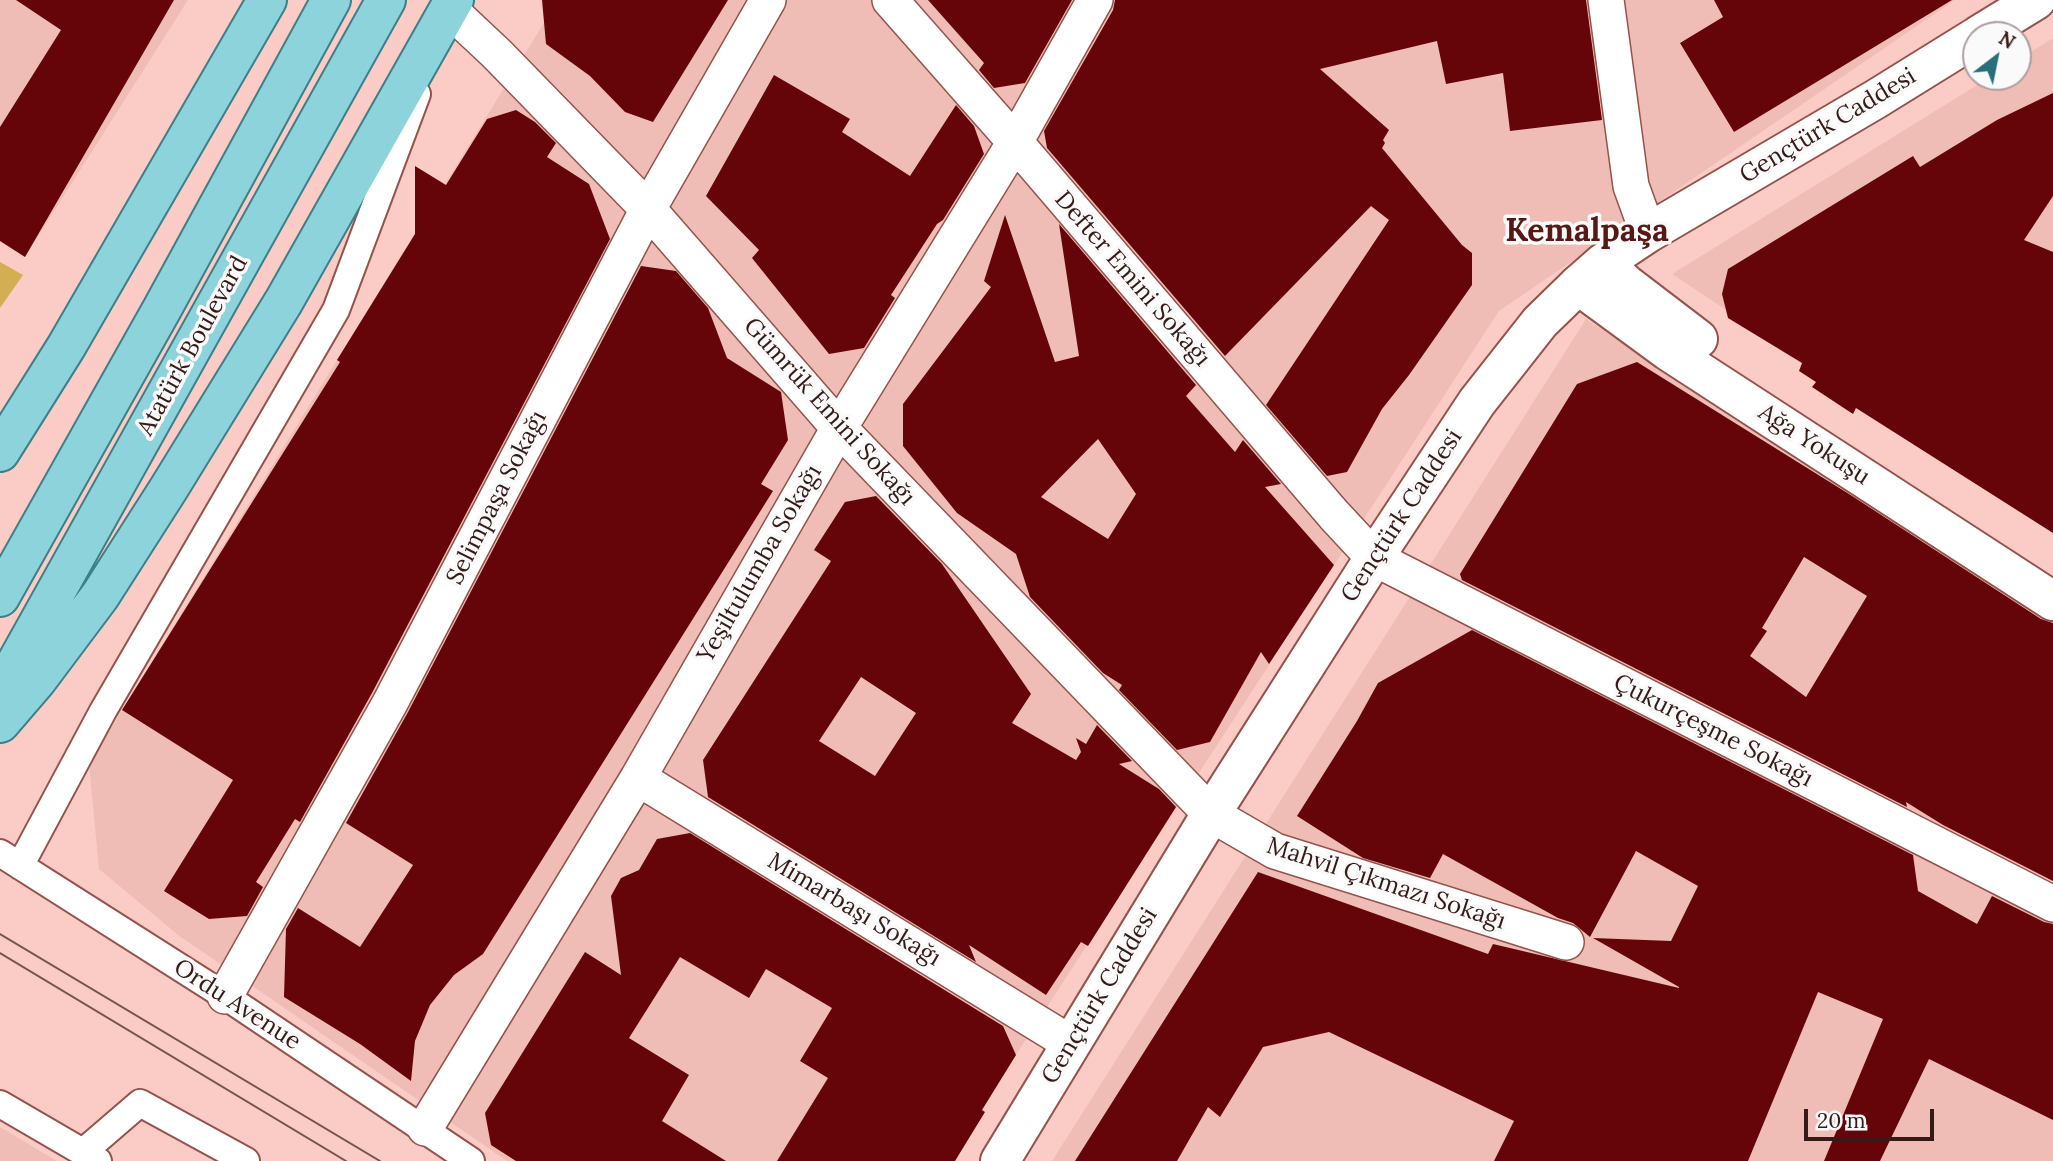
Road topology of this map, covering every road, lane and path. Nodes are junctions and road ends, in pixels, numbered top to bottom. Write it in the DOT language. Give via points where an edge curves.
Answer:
graph roads {
  1 [pos="267,0"];
  2 [pos="331,0"];
  3 [pos="386,0"];
  4 [pos="768,0"];
  5 [pos="890,0"];
  6 [pos="1095,0"];
  7 [pos="1606,0"];
  8 [pos="2036,0"];
  9 [pos="452,4"];
  10 [pos="2002,21"];
  11 [pos="1962,46"];
  12 [pos="1015,142"];
  13 [pos="648,209"];
  14 [pos="1648,233"];
  15 [pos="1591,274"];
  16 [pos="839,428"];
  17 [pos="0,452"];
  18 [pos="1374,558"];
  19 [pos="2053,573"];
  20 [pos="0,597"];
  21 [pos="2053,601"];
  22 [pos="0,692"];
  23 [pos="0,723"];
  24 [pos="638,778"];
  25 [pos="1211,814"];
  26 [pos="10,859"];
  27 [pos="2053,904"];
  28 [pos="1566,942"];
  29 [pos="225,996"];
  30 [pos="1070,1043"];
  31 [pos="0,1104"];
  32 [pos="425,1128"];
  33 [pos="90,1157"];
  34 [pos="246,1161"];
  35 [pos="471,1161"];
  36 [pos="1000,1161"];
  1 -- 17 [label="main road"];
  2 -- 20 [label="main road, Atatürk Boulevard"];
  3 -- 22 [label="main road, Atatürk Boulevard"];
  4 -- 13 [label="street, Selimpaşa Sokağı"];
  5 -- 12 [label="street, Defter Emini Sokağı"];
  6 -- 12 [label="street, Yeşiltulumba Sokağı"];
  7 -- 14 [label="street" via="1631,186"];
  8 -- 10 [label="main road, Gençtürk Caddesi"];
  9 -- 13 [label="street, Gümrük Emini Sokağı"];
  9 -- 23 [label="main road" via="284,301 100,596"];
  9 -- 26 [label="street" via="337,310 103,711"];
  11 -- 14 [label="main road, Gençtürk Caddesi"];
  12 -- 16 [label="street, Yeşiltulumba Sokağı"];
  12 -- 18 [label="street, Defter Emini Sokağı"];
  13 -- 16 [label="street, Gümrük Emini Sokağı"];
  13 -- 29 [label="street, Selimpaşa Sokağı" via="396,692"];
  14 -- 15 [label="main road, Gençtürk Caddesi"];
  15 -- 18 [label="main road, Gençtürk Caddesi" via="1540,322 1477,402"];
  15 -- 19 [label="main road, Ağa Yokuşu" via="1626,285 1716,352"];
  15 -- 21 [label="main road, Ağa Yokuşu" via="1668,351"];
  16 -- 24 [label="street, Yeşiltulumba Sokağı"];
  16 -- 25 [label="street, Gümrük Emini Sokağı"];
  18 -- 25 [label="main road, Gençtürk Caddesi"];
  18 -- 27 [label="street, Çukurçeşme Sokağı"];
  24 -- 30 [label="street, Mimarbaşı Sokağı"];
  24 -- 32 [label="street, Yeşiltulumba Sokağı"];
  25 -- 28 [label="street, Mahvil Çıkmazı Sokağı" via="1275,851"];
  25 -- 30 [label="main road, Gençtürk Caddesi"];
  26 -- 29 [label="street, Ordu Avenue"];
  29 -- 32 [label="street, Ordu Avenue"];
  30 -- 36 [label="main road, Gençtürk Caddesi"];
  31 -- 33 [label="street"];
  32 -- 35 [label="street, Ordu Avenue"];
  33 -- 34 [label="street" via="140,1103"];
}
